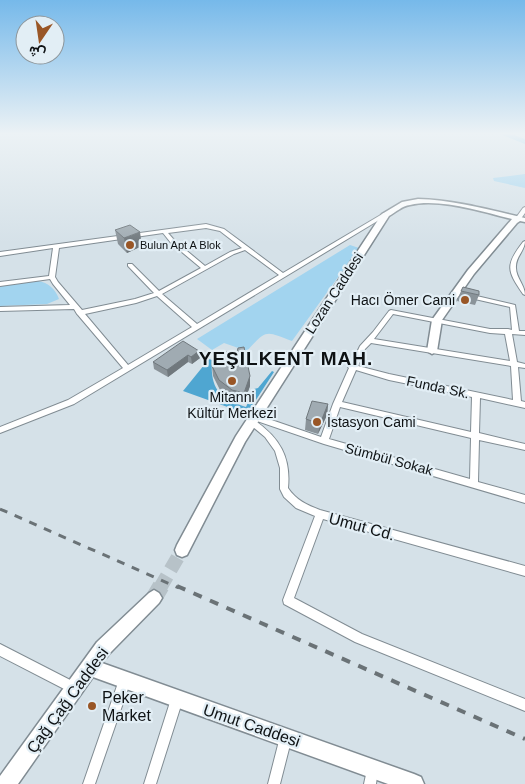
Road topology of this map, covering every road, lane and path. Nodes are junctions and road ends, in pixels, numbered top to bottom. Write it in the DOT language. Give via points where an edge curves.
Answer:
graph roads {
  1 [pos="525,209"];
  2 [pos="386,214"];
  3 [pos="522,220"];
  4 [pos="165,232"];
  5 [pos="525,243"];
  6 [pos="56,247"];
  7 [pos="244,249"];
  8 [pos="0,254"];
  9 [pos="130,265"];
  10 [pos="204,268"];
  11 [pos="282,276"];
  12 [pos="52,278"];
  13 [pos="0,284"];
  14 [pos="456,293"];
  15 [pos="525,293"];
  16 [pos="158,294"];
  17 [pos="74,307"];
  18 [pos="0,310"];
  19 [pos="79,313"];
  20 [pos="437,320"];
  21 [pos="196,327"];
  22 [pos="512,331"];
  23 [pos="525,333"];
  24 [pos="369,340"];
  25 [pos="432,351"];
  26 [pos="514,364"];
  27 [pos="525,366"];
  28 [pos="352,367"];
  29 [pos="127,368"];
  30 [pos="476,396"];
  31 [pos="337,404"];
  32 [pos="521,404"];
  33 [pos="252,420"];
  34 [pos="0,430"];
  35 [pos="476,436"];
  36 [pos="324,441"];
  37 [pos="525,447"];
  38 [pos="474,484"];
  39 [pos="525,499"];
  40 [pos="320,514"];
  41 [pos="182,550"];
  42 [pos="525,571"];
  43 [pos="154,598"];
  44 [pos="0,650"];
  45 [pos="90,666"];
  46 [pos="126,679"];
  47 [pos="76,688"];
  48 [pos="178,699"];
  49 [pos="525,705"];
  50 [pos="286,737"];
  51 [pos="371,776"];
  52 [pos="6,784"];
  53 [pos="89,784"];
  54 [pos="150,784"];
  55 [pos="274,784"];
  56 [pos="414,784"];
  1 -- 3 [label="street"];
  2 -- 3 [label="main road" via="407,203 422,201"];
  2 -- 11 [label="street"];
  2 -- 33 [label="main road, Lozan Caddesi"];
  3 -- 14 [label="main road" via="514,221"];
  4 -- 6 [label="street"];
  4 -- 7 [label="street" via="211,227 222,230"];
  4 -- 10 [label="street"];
  5 -- 15 [label="street" via="511,265"];
  6 -- 8 [label="street"];
  6 -- 12 [label="street"];
  7 -- 10 [label="street"];
  7 -- 11 [label="street"];
  9 -- 16 [label="street"];
  10 -- 16 [label="street"];
  11 -- 21 [label="street"];
  12 -- 13 [label="street"];
  12 -- 17 [label="street"];
  14 -- 20 [label="main road"];
  14 -- 22 [label="street" via="513,306"];
  16 -- 19 [label="street"];
  16 -- 21 [label="street"];
  17 -- 18 [label="street"];
  17 -- 19 [label="street"];
  19 -- 29 [label="street"];
  20 -- 22 [label="street" via="490,331"];
  20 -- 24 [label="street" via="392,312"];
  20 -- 25 [label="main road"];
  21 -- 29 [label="street"];
  22 -- 23 [label="street"];
  22 -- 26 [label="street"];
  24 -- 25 [label="street"];
  24 -- 28 [label="street"];
  25 -- 26 [label="street"];
  26 -- 27 [label="street"];
  26 -- 32 [label="street"];
  28 -- 30 [label="street, Funda Sk."];
  28 -- 31 [label="street"];
  29 -- 34 [label="street" via="71,402"];
  30 -- 32 [label="street, Funda Sk."];
  30 -- 35 [label="street"];
  31 -- 35 [label="street"];
  31 -- 36 [label="street"];
  33 -- 36 [label="street, Sümbül Sokak"];
  33 -- 40 [label="street, Umut Cd." via="277,444 286,474 284,489 289,498"];
  33 -- 41 [label="main road, Lozan Caddesi"];
  35 -- 37 [label="street"];
  35 -- 38 [label="street"];
  36 -- 38 [label="street, Sümbül Sokak"];
  38 -- 39 [label="street, Sümbül Sokak"];
  40 -- 42 [label="street, Umut Cd."];
  40 -- 49 [label="street" via="288,600 359,638"];
  43 -- 45 [label="main road, Çağ Çağ Caddesi" via="103,648"];
  44 -- 47 [label="street"];
  45 -- 46 [label="main road, Umut Caddesi"];
  45 -- 47 [label="main road, Çağ Çağ Caddesi"];
  46 -- 48 [label="main road, Umut Caddesi"];
  46 -- 53 [label="street"];
  47 -- 52 [label="main road, Çağ Çağ Caddesi"];
  48 -- 50 [label="main road, Umut Caddesi"];
  48 -- 54 [label="street"];
  50 -- 51 [label="main road, Umut Caddesi"];
  50 -- 55 [label="street"];
  51 -- 56 [label="main road, Umut Caddesi"];
}
